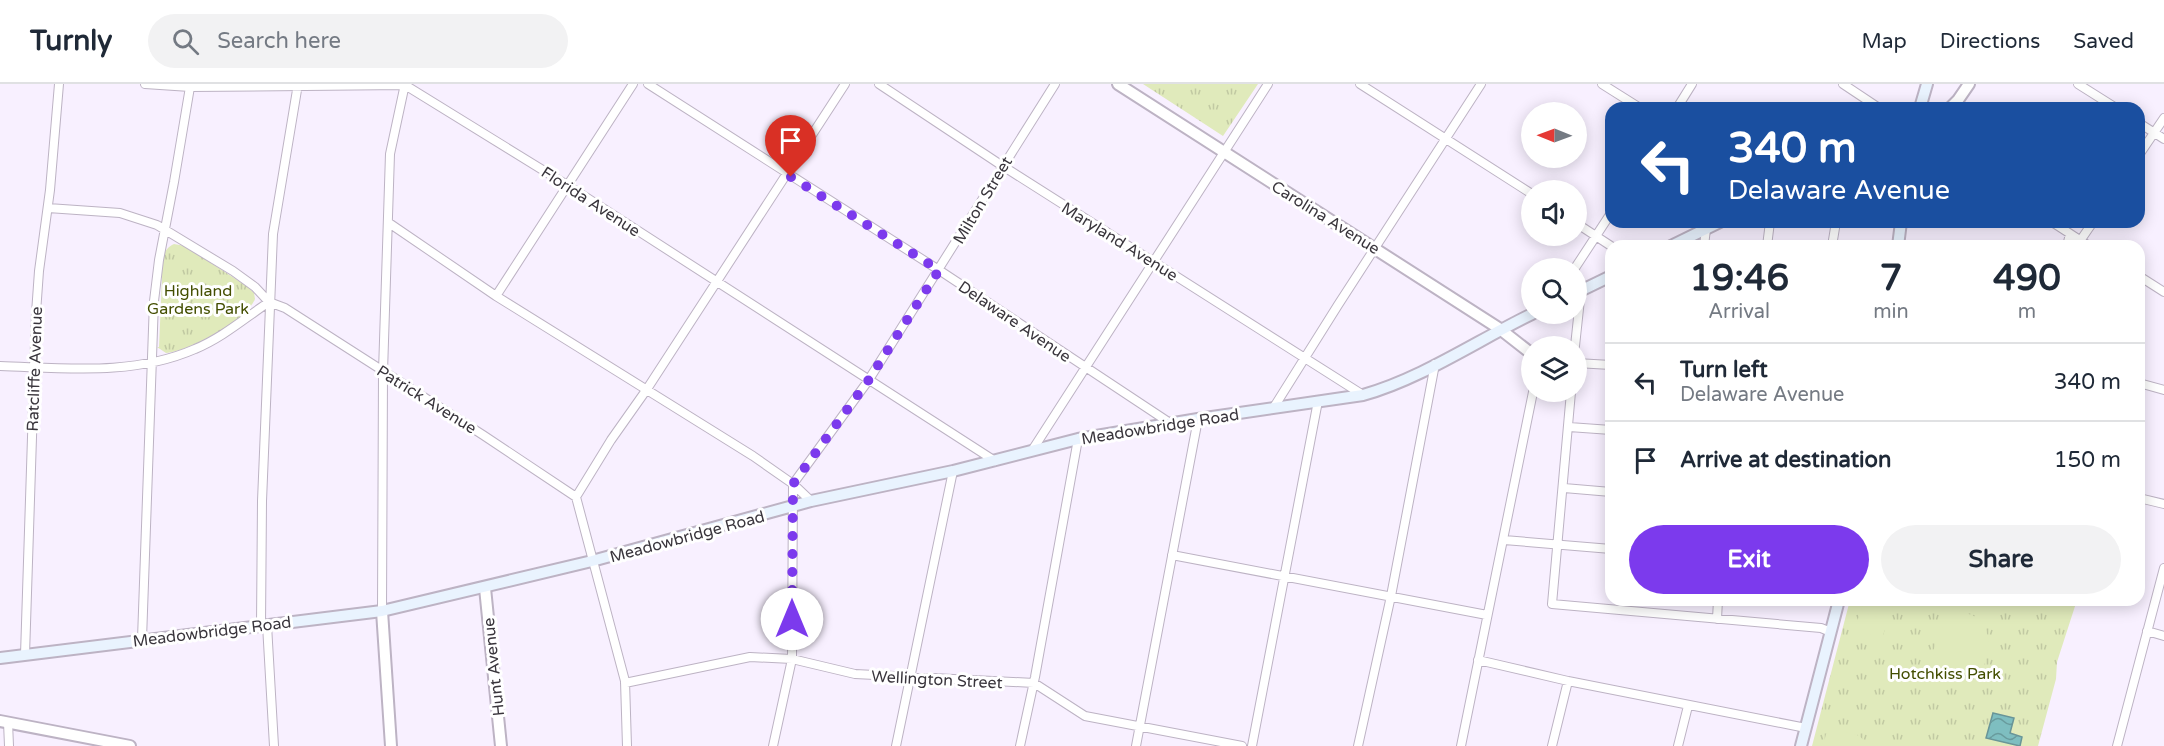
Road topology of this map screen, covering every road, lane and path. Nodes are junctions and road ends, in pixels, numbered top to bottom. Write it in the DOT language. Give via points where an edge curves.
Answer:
graph roads {
  1 [pos="59,84"];
  2 [pos="145,84"];
  3 [pos="405,84"];
  4 [pos="633,84"];
  5 [pos="648,84"];
  6 [pos="845,84"];
  7 [pos="879,84"];
  8 [pos="1055,84"];
  9 [pos="1118,84"];
  10 [pos="1268,84"];
  11 [pos="1360,84"];
  12 [pos="1481,84"];
  13 [pos="1602,84"];
  14 [pos="1692,84"];
  15 [pos="1843,84"];
  16 [pos="1927,84"];
  17 [pos="1969,84"];
  18 [pos="2078,84"];
  19 [pos="298,85"];
  20 [pos="190,87"];
  21 [pos="1630,102"];
  22 [pos="1681,102"];
  23 [pos="1870,102"];
  24 [pos="1922,102"];
  25 [pos="1955,102"];
  26 [pos="2106,102"];
  27 [pos="2164,118"];
  28 [pos="2145,127"];
  29 [pos="2154,133"];
  30 [pos="2164,139"];
  31 [pos="1446,140"];
  32 [pos="2145,146"];
  33 [pos="1224,152"];
  34 [pos="1002,166"];
  35 [pos="788,174"];
  36 [pos="567,185"];
  37 [pos="1521,187"];
  38 [pos="48,208"];
  39 [pos="1605,222"];
  40 [pos="389,223"];
  41 [pos="165,228"];
  42 [pos="2061,228"];
  43 [pos="1706,229"];
  44 [pos="1587,230"];
  45 [pos="2070,234"];
  46 [pos="1596,236"];
  47 [pos="1683,240"];
  48 [pos="1705,240"];
  49 [pos="2068,240"];
  50 [pos="2079,240"];
  51 [pos="1605,242"];
  52 [pos="1375,248"];
  53 [pos="1582,258"];
  54 [pos="1153,262"];
  55 [pos="939,270"];
  56 [pos="1605,279"];
  57 [pos="2145,280"];
  58 [pos="716,283"];
  59 [pos="1587,287"];
  60 [pos="2164,292"];
  61 [pos="496,296"];
  62 [pos="269,302"];
  63 [pos="1521,319"];
  64 [pos="1500,329"];
  65 [pos="1521,345"];
  66 [pos="1305,358"];
  67 [pos="151,363"];
  68 [pos="1435,364"];
  69 [pos="1587,364"];
  70 [pos="1605,365"];
  71 [pos="0,366"];
  72 [pos="34,367"];
  73 [pos="1087,369"];
  74 [pos="383,372"];
  75 [pos="868,381"];
  76 [pos="2145,385"];
  77 [pos="647,389"];
  78 [pos="2164,390"];
  79 [pos="1363,395"];
  80 [pos="1318,401"];
  81 [pos="1531,402"];
  82 [pos="1570,402"];
  83 [pos="1274,407"];
  84 [pos="1198,418"];
  85 [pos="1170,423"];
  86 [pos="1569,427"];
  87 [pos="1605,430"];
  88 [pos="1078,439"];
  89 [pos="1034,449"];
  90 [pos="995,461"];
  91 [pos="953,471"];
  92 [pos="793,484"];
  93 [pos="1564,489"];
  94 [pos="1605,492"];
  95 [pos="576,497"];
  96 [pos="2145,499"];
  97 [pos="811,501"];
  98 [pos="2164,504"];
  99 [pos="792,507"];
  100 [pos="1504,540"];
  101 [pos="1557,544"];
  102 [pos="1605,548"];
  103 [pos="1172,555"];
  104 [pos="592,561"];
  105 [pos="2164,568"];
  106 [pos="1284,575"];
  107 [pos="485,588"];
  108 [pos="1390,596"];
  109 [pos="1718,606"];
  110 [pos="1838,606"];
  111 [pos="382,611"];
  112 [pos="1487,615"];
  113 [pos="1717,620"];
  114 [pos="264,625"];
  115 [pos="2147,631"];
  116 [pos="1831,632"];
  117 [pos="2164,636"];
  118 [pos="142,639"];
  119 [pos="25,655"];
  120 [pos="0,658"];
  121 [pos="792,659"];
  122 [pos="1478,660"];
  123 [pos="910,678"];
  124 [pos="1568,681"];
  125 [pos="626,683"];
  126 [pos="1034,683"];
  127 [pos="1688,706"];
  128 [pos="4,722"];
  129 [pos="1139,726"];
  130 [pos="1806,728"];
  131 [pos="117,745"];
  132 [pos="9,746"];
  133 [pos="130,746"];
  134 [pos="274,746"];
  135 [pos="391,746"];
  136 [pos="501,746"];
  137 [pos="627,746"];
  138 [pos="773,746"];
  139 [pos="896,746"];
  140 [pos="1020,746"];
  141 [pos="1136,746"];
  142 [pos="1242,746"];
  143 [pos="1252,746"];
  144 [pos="1358,746"];
  145 [pos="1461,746"];
  146 [pos="1552,746"];
  147 [pos="1678,746"];
  148 [pos="1801,746"];
  149 [pos="2117,746"];
  1 -- 38 [label="street, Ratcliffe Avenue"];
  2 -- 20 [label="street"];
  3 -- 19 [label="street"];
  3 -- 36 [label="street, Florida Avenue"];
  3 -- 40 [label="street" via="390,154"];
  4 -- 36 [label="street"];
  5 -- 35 [label="street, Delaware Avenue"];
  6 -- 35 [label="street"];
  7 -- 34 [label="street, Maryland Avenue"];
  8 -- 34 [label="street, Milton Street"];
  9 -- 33 [label="street, Carolina Avenue"];
  10 -- 33 [label="street"];
  11 -- 31 [label="street"];
  12 -- 31 [label="street"];
  13 -- 21 [label="street"];
  14 -- 22 [label="street"];
  15 -- 23 [label="street"];
  16 -- 24 [label="main road"];
  17 -- 25 [label="street"];
  18 -- 26 [label="street"];
  19 -- 20 [label="street"];
  19 -- 62 [label="street" via="273,234"];
  20 -- 41 [label="street"];
  27 -- 29 [label="street"];
  28 -- 29 [label="street"];
  29 -- 30 [label="street"];
  29 -- 32 [label="street"];
  31 -- 37 [label="street"];
  31 -- 52 [label="street"];
  33 -- 52 [label="street, Carolina Avenue"];
  33 -- 54 [label="street"];
  34 -- 54 [label="street, Maryland Avenue"];
  34 -- 55 [label="street, Milton Street"];
  35 -- 55 [label="street, Delaware Avenue"];
  35 -- 58 [label="street"];
  36 -- 58 [label="street, Florida Avenue"];
  36 -- 61 [label="street"];
  38 -- 41 [label="street, Patrick Avenue" via="120,213"];
  38 -- 72 [label="street, Ratcliffe Avenue" via="39,272"];
  39 -- 46 [label="street"];
  40 -- 61 [label="street"];
  40 -- 74 [label="street"];
  41 -- 62 [label="street, Patrick Avenue" via="233,271"];
  41 -- 67 [label="street" via="154,301"];
  42 -- 45 [label="street"];
  43 -- 47 [label="main road"];
  43 -- 48 [label="street"];
  44 -- 46 [label="street"];
  45 -- 49 [label="street"];
  45 -- 50 [label="street"];
  46 -- 51 [label="street"];
  46 -- 53 [label="street"];
  52 -- 64 [label="street, Carolina Avenue"];
  52 -- 66 [label="street"];
  54 -- 66 [label="street, Maryland Avenue"];
  54 -- 73 [label="street"];
  55 -- 73 [label="street, Delaware Avenue"];
  55 -- 75 [label="street, Milton Street"];
  56 -- 59 [label="main road"];
  57 -- 60 [label="street"];
  58 -- 75 [label="street, Florida Avenue"];
  58 -- 77 [label="street"];
  61 -- 77 [label="street"];
  62 -- 67 [label="street" via="206,344"];
  62 -- 74 [label="street, Patrick Avenue" via="285,308"];
  62 -- 114 [label="street"];
  63 -- 64 [label="main road, Meadowbridge Road"];
  64 -- 65 [label="street, Carolina Avenue"];
  64 -- 68 [label="main road, Meadowbridge Road"];
  66 -- 79 [label="street, Maryland Avenue"];
  66 -- 83 [label="street"];
  67 -- 72 [label="street" via="119,369"];
  67 -- 118 [label="street"];
  68 -- 79 [label="main road, Meadowbridge Road"];
  68 -- 108 [label="street"];
  69 -- 70 [label="street"];
  71 -- 72 [label="street"];
  72 -- 119 [label="street, Ratcliffe Avenue"];
  73 -- 85 [label="street, Delaware Avenue"];
  73 -- 89 [label="street"];
  74 -- 95 [label="street, Patrick Avenue"];
  74 -- 111 [label="street"];
  75 -- 90 [label="street, Florida Avenue"];
  75 -- 92 [label="street, Milton Street"];
  76 -- 78 [label="street"];
  77 -- 92 [label="street"];
  77 -- 95 [label="street"];
  79 -- 80 [label="main road, Meadowbridge Road"];
  80 -- 83 [label="main road, Meadowbridge Road"];
  80 -- 106 [label="street"];
  81 -- 100 [label="street"];
  82 -- 86 [label="street"];
  83 -- 84 [label="main road, Meadowbridge Road"];
  84 -- 85 [label="main road, Meadowbridge Road"];
  84 -- 103 [label="street"];
  85 -- 88 [label="main road, Meadowbridge Road"];
  86 -- 87 [label="street"];
  86 -- 93 [label="street"];
  88 -- 89 [label="main road, Meadowbridge Road"];
  88 -- 126 [label="street"];
  89 -- 90 [label="main road, Meadowbridge Road"];
  90 -- 91 [label="main road, Meadowbridge Road"];
  91 -- 97 [label="main road, Meadowbridge Road"];
  91 -- 123 [label="street"];
  92 -- 97 [label="street"];
  92 -- 99 [label="street"];
  93 -- 94 [label="street"];
  93 -- 101 [label="street"];
  95 -- 104 [label="street"];
  96 -- 98 [label="street"];
  97 -- 99 [label="main road, Meadowbridge Road"];
  99 -- 104 [label="main road, Meadowbridge Road"];
  99 -- 121 [label="street"];
  100 -- 101 [label="street"];
  100 -- 112 [label="street"];
  101 -- 102 [label="street"];
  101 -- 113 [label="street" via="1552,604"];
  103 -- 106 [label="street"];
  103 -- 129 [label="street"];
  104 -- 107 [label="main road, Meadowbridge Road"];
  104 -- 125 [label="street"];
  105 -- 115 [label="street"];
  106 -- 108 [label="street"];
  106 -- 143 [label="street"];
  107 -- 111 [label="main road, Meadowbridge Road"];
  107 -- 136 [label="street, Hunt Avenue"];
  108 -- 112 [label="street"];
  108 -- 144 [label="street"];
  109 -- 113 [label="street"];
  110 -- 116 [label="main road"];
  111 -- 114 [label="main road, Meadowbridge Road"];
  111 -- 135 [label="street"];
  112 -- 122 [label="street"];
  113 -- 116 [label="street"];
  114 -- 118 [label="main road, Meadowbridge Road"];
  114 -- 134 [label="street"];
  115 -- 117 [label="street"];
  115 -- 149 [label="street"];
  116 -- 130 [label="main road"];
  118 -- 119 [label="main road, Meadowbridge Road"];
  119 -- 120 [label="main road, Meadowbridge Road"];
  121 -- 123 [label="street, Wellington Street" via="855,674"];
  121 -- 125 [label="street, Wellington Street" via="750,657"];
  121 -- 138 [label="street"];
  122 -- 124 [label="street"];
  122 -- 145 [label="street"];
  123 -- 126 [label="street, Wellington Street"];
  123 -- 139 [label="street"];
  124 -- 127 [label="street"];
  124 -- 146 [label="street"];
  125 -- 137 [label="street"];
  126 -- 129 [label="street" via="1085,716"];
  126 -- 140 [label="street"];
  127 -- 130 [label="street"];
  127 -- 147 [label="street"];
  128 -- 131 [label="street"];
  128 -- 132 [label="street"];
  129 -- 141 [label="street"];
  129 -- 142 [label="street"];
  130 -- 148 [label="main road"];
  131 -- 133 [label="street"];
}
